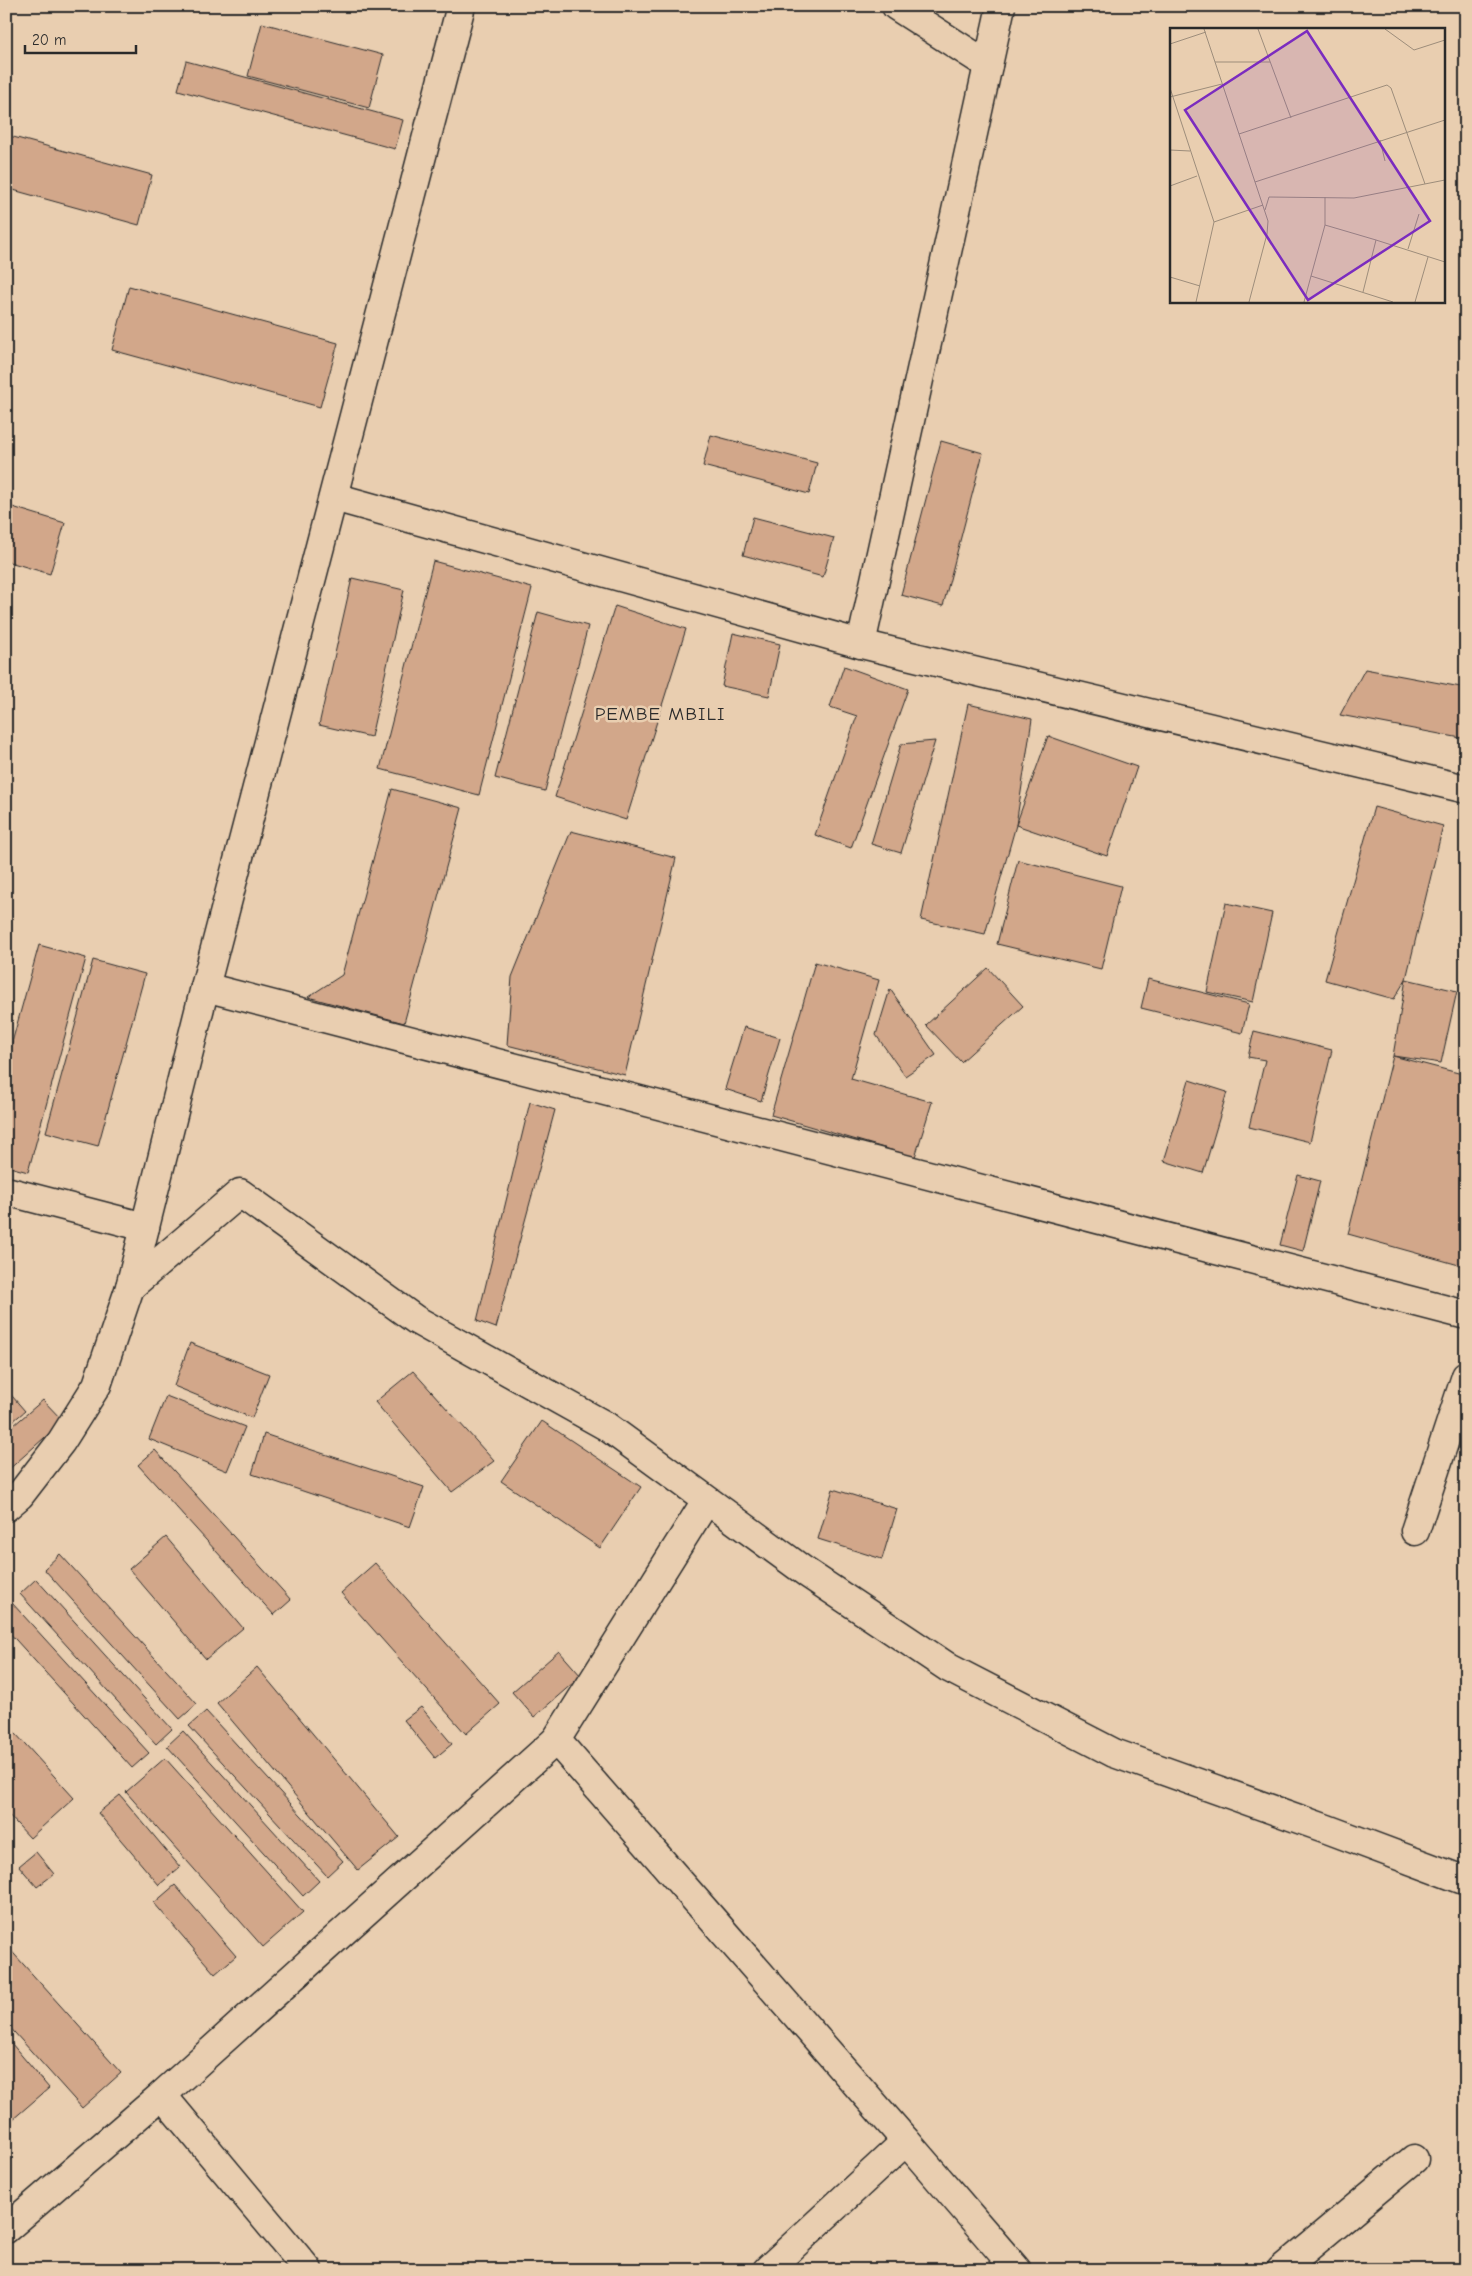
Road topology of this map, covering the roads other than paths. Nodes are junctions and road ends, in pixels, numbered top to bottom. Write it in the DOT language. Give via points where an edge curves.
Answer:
graph roads {
  1 [pos="460,6"];
  2 [pos="896,6"];
  3 [pos="1001,6"];
  4 [pos="988,65"];
  5 [pos="334,497"];
  6 [pos="861,644"];
  7 [pos="1466,789"];
  8 [pos="205,987"];
  9 [pos="6,1191"];
  10 [pos="145,1227"];
  11 [pos="130,1286"];
  12 [pos="1466,1316"];
  13 [pos="1466,1376"];
  14 [pos="706,1501"];
  15 [pos="6,1507"];
  16 [pos="1415,1531"];
  17 [pos="556,1740"];
  18 [pos="1466,1881"];
  19 [pos="162,2095"];
  20 [pos="906,2141"];
  21 [pos="1414,2158"];
  22 [pos="6,2229"];
  23 [pos="308,2270"];
  24 [pos="767,2270"];
  25 [pos="1017,2270"];
  26 [pos="1281,2270"];
  1 -- 5 [label="street"];
  2 -- 4 [label="street"];
  3 -- 4 [label="street"];
  4 -- 6 [label="street"];
  5 -- 6 [label="street"];
  5 -- 8 [label="street"];
  6 -- 7 [label="street"];
  8 -- 10 [label="street"];
  8 -- 12 [label="street"];
  9 -- 10 [label="street"];
  10 -- 11 [label="street"];
  11 -- 14 [label="street" via="240,1193 416,1320 606,1426"];
  11 -- 15 [label="street" via="97,1385 61,1442 20,1495"];
  13 -- 16 [label="street"];
  14 -- 17 [label="street"];
  14 -- 18 [label="street" via="949,1668 1114,1752"];
  17 -- 19 [label="street"];
  17 -- 20 [label="street"];
  19 -- 22 [label="street"];
  19 -- 23 [label="street"];
  20 -- 24 [label="street"];
  20 -- 25 [label="street"];
  21 -- 26 [label="street"];
}
